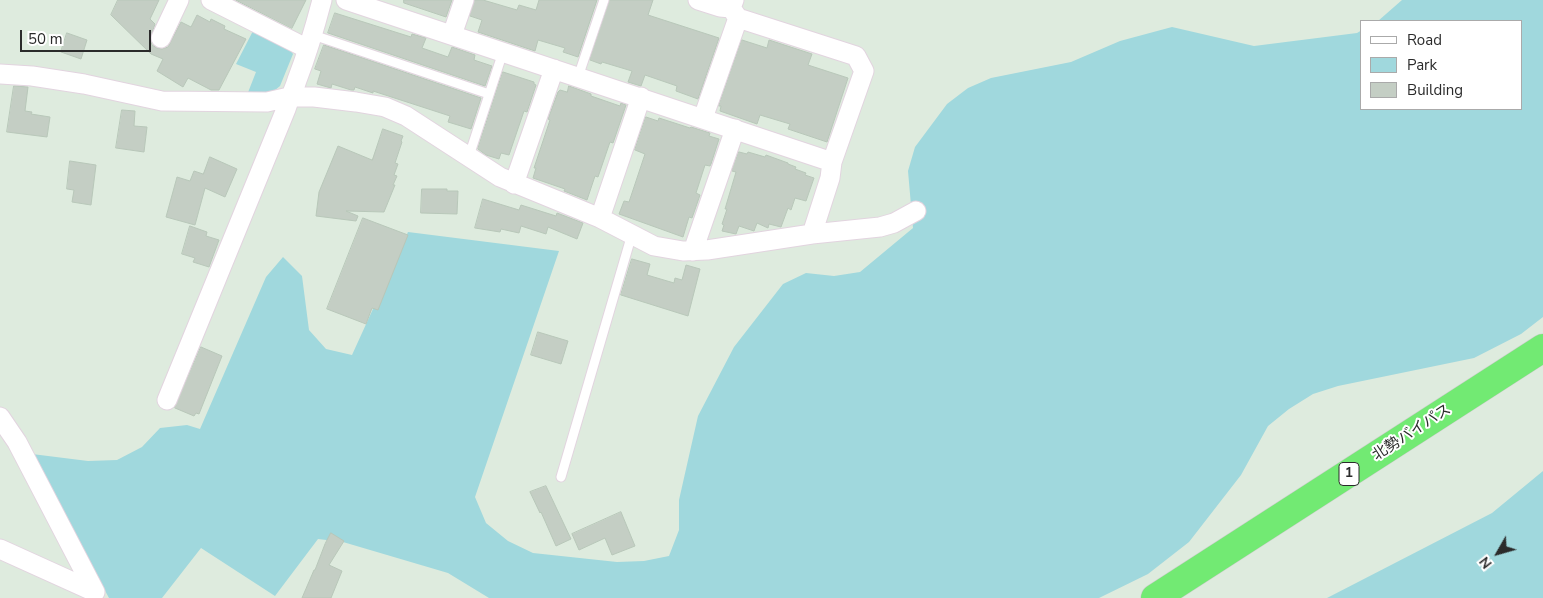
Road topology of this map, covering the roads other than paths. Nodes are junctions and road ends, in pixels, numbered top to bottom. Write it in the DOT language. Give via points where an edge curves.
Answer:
graph roads {
  1 [pos="179,0"];
  2 [pos="211,0"];
  3 [pos="322,0"];
  4 [pos="346,0"];
  5 [pos="464,0"];
  6 [pos="604,0"];
  7 [pos="698,0"];
  8 [pos="734,9"];
  9 [pos="452,35"];
  10 [pos="161,38"];
  11 [pos="310,42"];
  12 [pos="503,52"];
  13 [pos="554,69"];
  14 [pos="0,74"];
  15 [pos="578,77"];
  16 [pos="489,94"];
  17 [pos="289,97"];
  18 [pos="641,97"];
  19 [pos="703,118"];
  20 [pos="736,129"];
  21 [pos="468,156"];
  22 [pos="832,162"];
  23 [pos="514,184"];
  24 [pos="916,211"];
  25 [pos="600,218"];
  26 [pos="632,234"];
  27 [pos="812,234"];
  28 [pos="693,251"];
  29 [pos="1543,348"];
  30 [pos="167,400"];
  31 [pos="0,417"];
  32 [pos="561,477"];
  33 [pos="0,549"];
  34 [pos="1155,598"];
  1 -- 10 [label="street"];
  2 -- 11 [label="street"];
  3 -- 11 [label="street"];
  4 -- 9 [label="street"];
  5 -- 9 [label="street"];
  6 -- 15 [label="lane"];
  7 -- 8 [label="street"];
  8 -- 19 [label="street"];
  8 -- 22 [label="street" via="856,56 864,71"];
  9 -- 12 [label="street"];
  11 -- 16 [label="lane"];
  11 -- 17 [label="street"];
  12 -- 13 [label="street"];
  12 -- 16 [label="lane"];
  13 -- 15 [label="street"];
  13 -- 23 [label="street"];
  14 -- 17 [label="street" via="84,84 171,102 267,102"];
  15 -- 18 [label="street"];
  16 -- 21 [label="lane"];
  17 -- 21 [label="street" via="385,107 406,116"];
  17 -- 30 [label="street"];
  18 -- 19 [label="street"];
  18 -- 25 [label="street"];
  19 -- 20 [label="street"];
  20 -- 22 [label="street"];
  20 -- 28 [label="street"];
  21 -- 23 [label="street"];
  22 -- 27 [label="street"];
  23 -- 25 [label="street"];
  24 -- 27 [label="street" via="880,227"];
  25 -- 26 [label="street"];
  26 -- 28 [label="street" via="654,246"];
  26 -- 32 [label="lane"];
  27 -- 28 [label="street"];
  29 -- 34 [label="highway, 北勢バイパス / 1"];
  31 -- 33 [label="street" via="17,442 95,592"];
}
